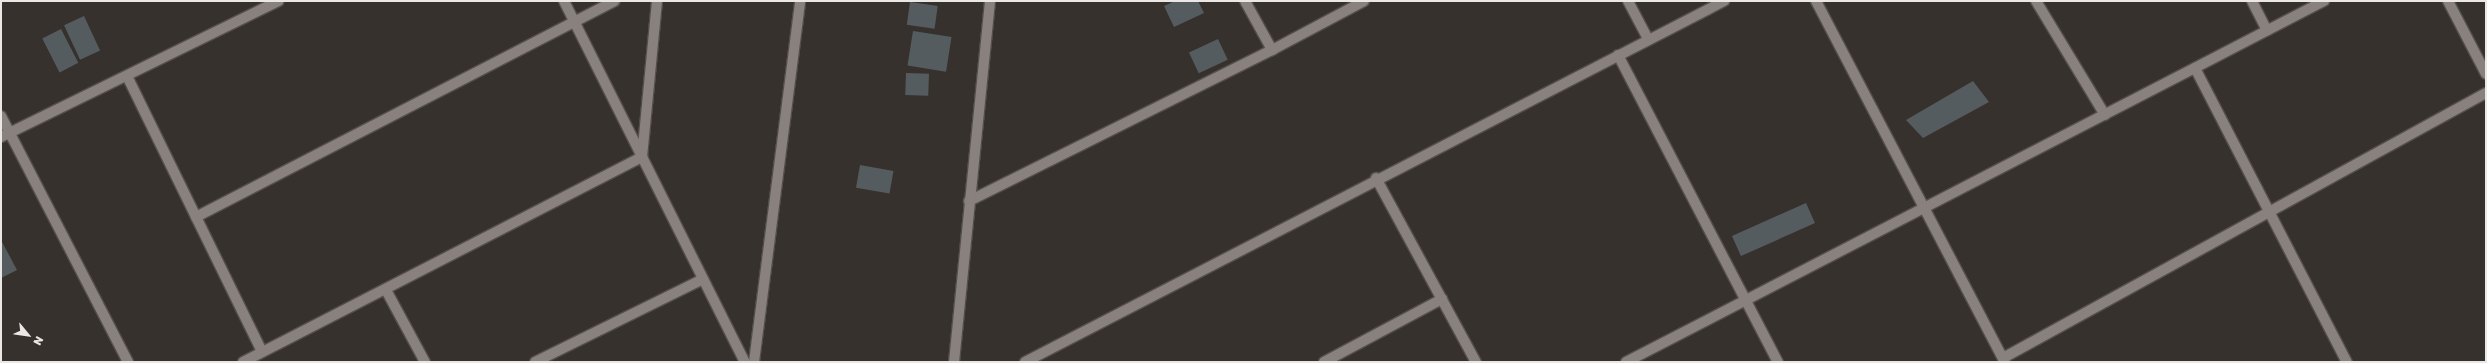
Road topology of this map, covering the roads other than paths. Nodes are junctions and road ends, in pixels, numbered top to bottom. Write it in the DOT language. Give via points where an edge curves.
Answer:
graph roads {
  1 [pos="278,1"];
  2 [pos="564,1"];
  3 [pos="616,1"];
  4 [pos="658,1"];
  5 [pos="800,1"];
  6 [pos="990,1"];
  7 [pos="1245,1"];
  8 [pos="1364,1"];
  9 [pos="1628,1"];
  10 [pos="1724,1"];
  11 [pos="1816,1"];
  12 [pos="2036,1"];
  13 [pos="2252,1"];
  14 [pos="2324,1"];
  15 [pos="2448,1"];
  16 [pos="575,22"];
  17 [pos="2267,30"];
  18 [pos="1648,40"];
  19 [pos="1272,50"];
  20 [pos="1618,55"];
  21 [pos="2195,68"];
  22 [pos="2486,74"];
  23 [pos="127,76"];
  24 [pos="2486,93"];
  25 [pos="2105,115"];
  26 [pos="1,116"];
  27 [pos="5,135"];
  28 [pos="642,157"];
  29 [pos="1376,178"];
  30 [pos="970,201"];
  31 [pos="1924,208"];
  32 [pos="2269,212"];
  33 [pos="196,217"];
  34 [pos="703,279"];
  35 [pos="386,290"];
  36 [pos="1442,299"];
  37 [pos="1746,300"];
  38 [pos="262,352"];
  39 [pos="2004,360"];
  40 [pos="128,362"];
  41 [pos="243,362"];
  42 [pos="425,362"];
  43 [pos="535,362"];
  44 [pos="745,362"];
  45 [pos="754,362"];
  46 [pos="954,362"];
  47 [pos="1025,362"];
  48 [pos="1324,362"];
  49 [pos="1476,362"];
  50 [pos="1626,362"];
  51 [pos="1778,362"];
  52 [pos="2347,362"];
  1 -- 23 [label="street"];
  2 -- 16 [label="street"];
  3 -- 16 [label="street"];
  4 -- 28 [label="street"];
  5 -- 45 [label="street"];
  6 -- 30 [label="street"];
  7 -- 19 [label="street"];
  8 -- 19 [label="street"];
  9 -- 18 [label="street"];
  10 -- 18 [label="street"];
  11 -- 31 [label="street"];
  12 -- 25 [label="street"];
  13 -- 17 [label="street"];
  14 -- 17 [label="street"];
  15 -- 22 [label="street"];
  16 -- 28 [label="street"];
  16 -- 33 [label="street"];
  17 -- 21 [label="street"];
  18 -- 20 [label="street"];
  19 -- 30 [label="street"];
  20 -- 29 [label="street"];
  20 -- 37 [label="street"];
  21 -- 25 [label="street"];
  21 -- 32 [label="street"];
  23 -- 27 [label="street"];
  23 -- 33 [label="street"];
  24 -- 32 [label="street"];
  25 -- 31 [label="street"];
  26 -- 27 [label="street"];
  27 -- 40 [label="street"];
  28 -- 34 [label="street"];
  28 -- 35 [label="street"];
  29 -- 36 [label="street"];
  29 -- 47 [label="street"];
  30 -- 46 [label="street"];
  31 -- 37 [label="street"];
  31 -- 39 [label="street"];
  32 -- 39 [label="street"];
  32 -- 52 [label="street"];
  33 -- 38 [label="street"];
  34 -- 43 [label="street"];
  34 -- 44 [label="street"];
  35 -- 38 [label="street"];
  35 -- 42 [label="street"];
  36 -- 48 [label="street"];
  36 -- 49 [label="street"];
  37 -- 50 [label="street"];
  37 -- 51 [label="street"];
  38 -- 41 [label="street"];
}
